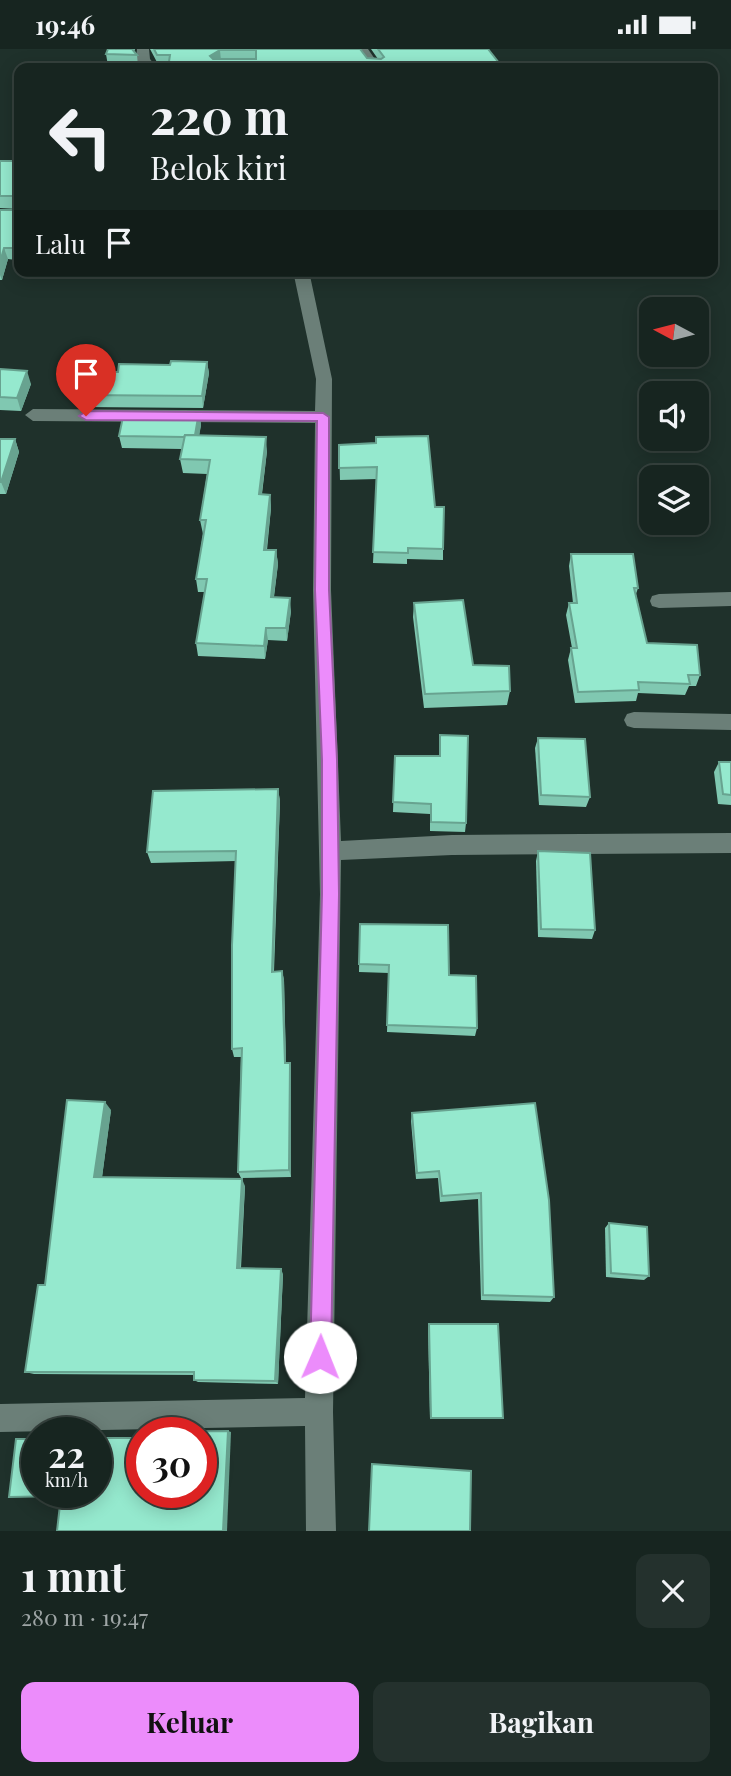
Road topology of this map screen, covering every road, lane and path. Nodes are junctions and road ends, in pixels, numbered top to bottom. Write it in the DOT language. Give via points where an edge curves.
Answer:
graph roads {
  1 [pos="302,277"];
  2 [pos="33,415"];
  3 [pos="323,417"];
  4 [pos="731,599"];
  5 [pos="659,601"];
  6 [pos="634,720"];
  7 [pos="731,722"];
  8 [pos="731,843"];
  9 [pos="330,851"];
  10 [pos="319,1412"];
  11 [pos="0,1417"];
  12 [pos="321,1531"];
  1 -- 3 [label="street" via="324,379"];
  2 -- 3 [label="street"];
  3 -- 9 [label="street" via="322,590"];
  4 -- 5 [label="street"];
  6 -- 7 [label="street"];
  8 -- 9 [label="street" via="452,845"];
  9 -- 10 [label="street"];
  10 -- 11 [label="street"];
  10 -- 12 [label="street"];
}
